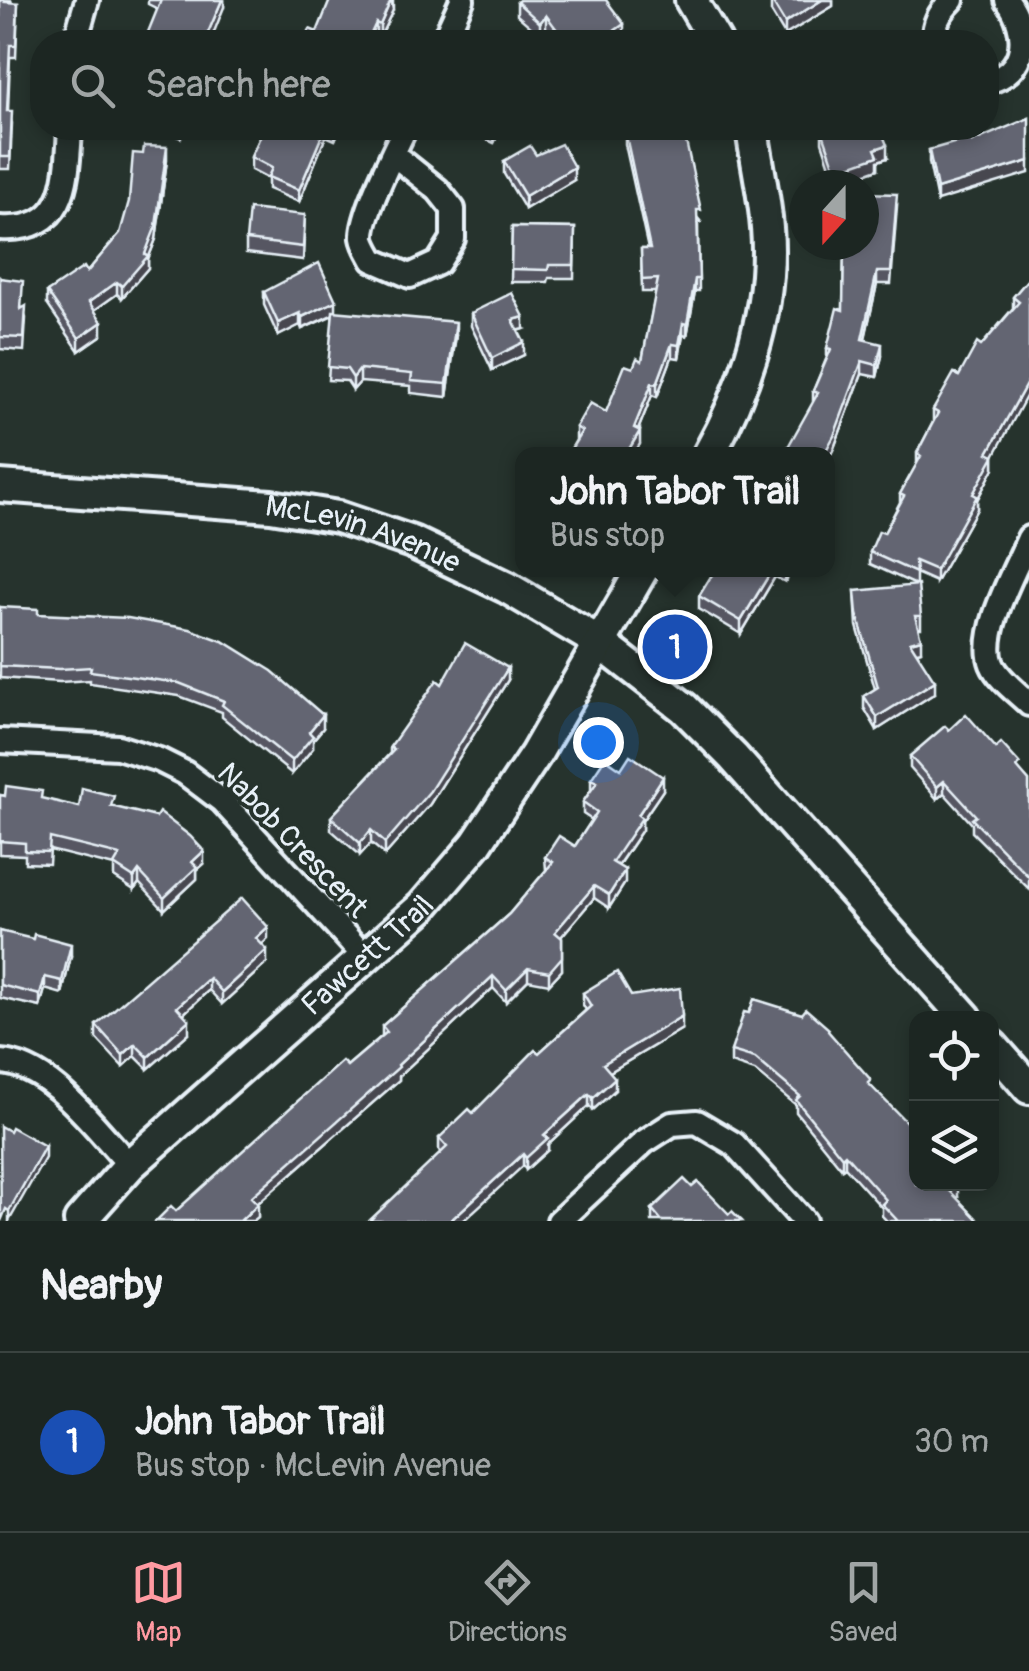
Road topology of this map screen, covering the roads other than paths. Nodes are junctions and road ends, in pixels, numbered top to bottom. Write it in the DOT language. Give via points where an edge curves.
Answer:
graph roads {
  1 [pos="87,0"];
  2 [pos="462,0"];
  3 [pos="691,0"];
  4 [pos="952,0"];
  5 [pos="1007,0"];
  6 [pos="79,30"];
  7 [pos="448,30"];
  8 [pos="709,30"];
  9 [pos="935,30"];
  10 [pos="999,78"];
  11 [pos="69,140"];
  12 [pos="399,140"];
  13 [pos="754,140"];
  14 [pos="393,154"];
  15 [pos="0,228"];
  16 [pos="713,447"];
  17 [pos="0,486"];
  18 [pos="1029,538"];
  19 [pos="638,577"];
  20 [pos="600,642"];
  21 [pos="1029,704"];
  22 [pos="0,741"];
  23 [pos="364,957"];
  24 [pos="960,1011"];
  25 [pos="999,1054"];
  26 [pos="0,1062"];
  27 [pos="1029,1088"];
  28 [pos="130,1165"];
  29 [pos="80,1221"];
  30 [pos="559,1221"];
  31 [pos="804,1221"];
  1 -- 6 [label="street"];
  2 -- 7 [label="street"];
  3 -- 8 [label="street"];
  4 -- 9 [label="street"];
  5 -- 10 [label="street" via="1028,34 1015,66"];
  11 -- 15 [label="street" via="68,175 52,214 20,229"];
  12 -- 14 [label="street"];
  13 -- 16 [label="street" via="768,248 762,309 735,403"];
  14 -- 14 [label="street" via="363,240 373,260 410,276 438,263 453,239 453,209"];
  17 -- 20 [label="street, McLevin Avenue" via="338,517 412,542"];
  18 -- 21 [label="street" via="989,646 992,665"];
  19 -- 20 [label="street, Fawcett Trail"];
  20 -- 23 [label="street, Fawcett Trail" via="476,844 422,907"];
  20 -- 24 [label="street, McLevin Avenue" via="733,756"];
  22 -- 23 [label="street, Nabob Crescent" via="118,746 185,773 222,801"];
  23 -- 28 [label="street, Fawcett Trail"];
  25 -- 27 [label="street"];
  26 -- 28 [label="street" via="60,1090"];
  28 -- 29 [label="street, Fawcett Trail"];
  30 -- 31 [label="street" via="644,1142 672,1124 697,1122 734,1144"];
}
